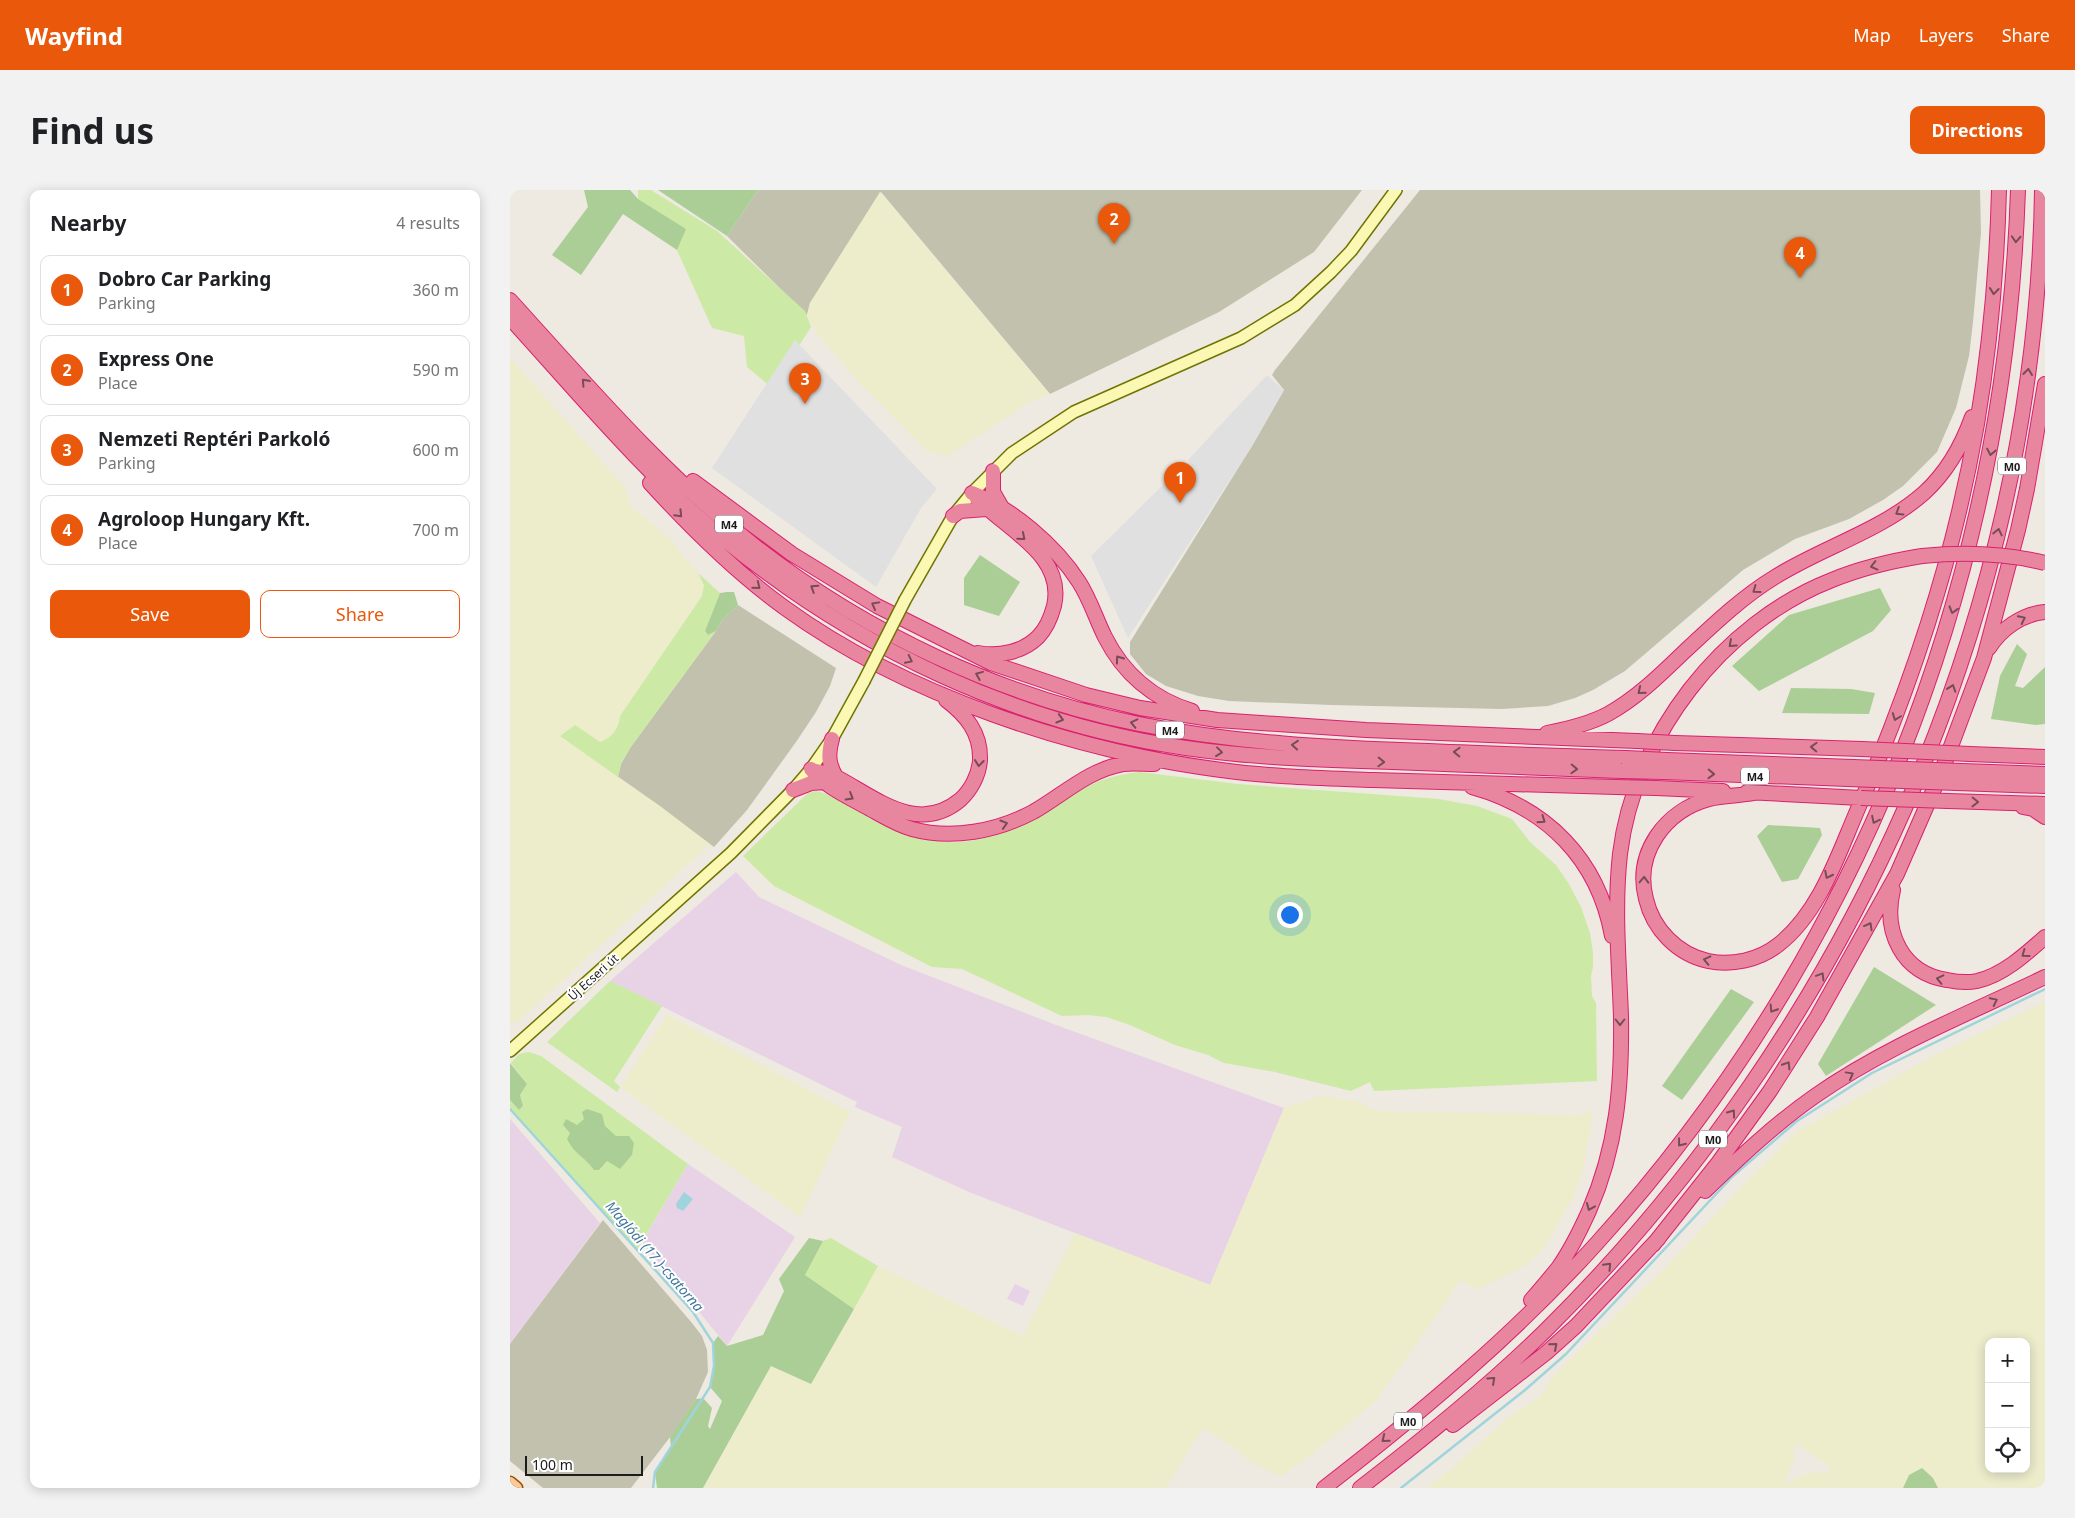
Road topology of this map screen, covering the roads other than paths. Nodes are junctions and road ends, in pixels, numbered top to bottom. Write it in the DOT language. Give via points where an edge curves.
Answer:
graph roads {
  1 [pos="1396,190"];
  2 [pos="1999,190"];
  3 [pos="2018,190"];
  4 [pos="2042,190"];
  5 [pos="510,300"];
  6 [pos="510,318"];
  7 [pos="1984,378"];
  8 [pos="2045,384"];
  9 [pos="611,420"];
  10 [pos="993,471"];
  11 [pos="972,493"];
  12 [pos="1001,507"];
  13 [pos="986,509"];
  14 [pos="953,516"];
  15 [pos="2045,564"];
  16 [pos="2045,612"];
  17 [pos="966,651"];
  18 [pos="1984,658"];
  19 [pos="935,691"];
  20 [pos="1217,720"];
  21 [pos="1493,736"];
  22 [pos="832,739"];
  23 [pos="2045,755"];
  24 [pos="1181,764"];
  25 [pos="811,769"];
  26 [pos="2045,774"];
  27 [pos="1959,777"];
  28 [pos="830,780"];
  29 [pos="1449,783"];
  30 [pos="2045,786"];
  31 [pos="793,790"];
  32 [pos="1754,793"];
  33 [pos="2002,802"];
  34 [pos="2045,804"];
  35 [pos="2045,817"];
  36 [pos="1897,874"];
  37 [pos="2045,937"];
  38 [pos="1618,973"];
  39 [pos="2045,977"];
  40 [pos="510,1051"];
  41 [pos="1653,1244"];
  42 [pos="1490,1352"];
  43 [pos="1388,1467"];
  44 [pos="510,1483"];
  45 [pos="516,1488"];
  46 [pos="1324,1488"];
  47 [pos="1360,1488"];
  1 -- 10 [label="main road, Új Ecseri út" via="1351,251 1294,305 1240,338 1074,412 1012,452"];
  2 -- 7 [label="highway, one-way" via="1995,284"];
  3 -- 42 [label="highway, M0, one-way" via="2010,322 1982,493 1954,608 1880,809 1837,897 1785,991 1713,1100 1598,1242"];
  43 -- 4 [label="highway, M0, one-way" via="1477,1394 1545,1331 1668,1197 1778,1046 1829,962 1878,869 1936,734 1991,562 2025,393 2036,296"];
  9 -- 5 [label="highway, M4, one-way"];
  6 -- 9 [label="highway, M4"];
  7 -- 21 [label="highway, one-way" via="1968,427 1951,461 1936,481 1908,506 1756,590 1651,683 1606,714 1584,724 1545,733"];
  7 -- 32 [label="highway, one-way" via="1962,499 1924,639 1894,724 1836,860 1806,914 1779,944 1760,956 1738,962 1703,960 1672,943 1653,919 1643,889 1646,859 1661,828 1686,808 1714,798"];
  8 -- 18 [label="highway" via="2020,522"];
  17 -- 9 [label="highway, one-way" via="877,606 792,554 681,472 638,430"];
  9 -- 19 [label="highway, one-way" via="614,442 701,538 756,586 845,646"];
  9 -- 27 [label="highway, M4, bridge" via="761,550 855,614 968,671 1087,712 1137,724 1242,740 1623,764"];
  10 -- 11 [label="main road, Új Ecseri út"];
  10 -- 12 [label="highway" via="993,492"];
  11 -- 12 [label="highway"];
  11 -- 13 [label="highway"];
  11 -- 14 [label="main road, Új Ecseri út"];
  20 -- 12 [label="highway, one-way" via="1171,703 1134,677 1110,647 1089,600 1065,563 1042,539"];
  13 -- 14 [label="highway" via="960,511"];
  13 -- 17 [label="highway, one-way" via="1042,558 1052,577 1055,601 1048,622 1029,645 995,655"];
  14 -- 22 [label="main road, Új Ecseri út, bridge"];
  15 -- 38 [label="highway, one-way, bridge" via="1980,554 1922,556 1869,567 1831,580 1800,596 1760,621 1710,664 1680,702 1646,763 1627,818 1620,853"];
  18 -- 16 [label="highway, one-way" via="2001,633 2012,624 2021,618"];
  17 -- 20 [label="highway" via="1086,695 1140,708"];
  18 -- 36 [label="highway" via="1941,773"];
  19 -- 24 [label="highway" via="1045,732"];
  19 -- 28 [label="highway, one-way" via="967,718 978,739 980,755 975,780 952,806 932,814 907,813"];
  20 -- 21 [label="highway"];
  23 -- 21 [label="highway, one-way, bridge"];
  22 -- 25 [label="main road, Új Ecseri út"];
  22 -- 28 [label="highway"];
  28 -- 24 [label="highway, one-way" via="884,817 911,829 938,833 975,832 1009,823 1034,811 1091,774 1124,764"];
  24 -- 29 [label="highway" via="1284,776"];
  25 -- 28 [label="highway"];
  25 -- 31 [label="main road, Új Ecseri út"];
  26 -- 27 [label="highway, M4"];
  27 -- 30 [label="highway, M4"];
  28 -- 31 [label="highway"];
  29 -- 32 [label="highway, bridge"];
  29 -- 38 [label="highway, one-way" via="1500,796 1525,808 1575,851 1589,872 1607,914"];
  31 -- 40 [label="main road, Új Ecseri út" via="730,853"];
  32 -- 33 [label="highway, one-way, bridge"];
  33 -- 34 [label="highway"];
  33 -- 35 [label="highway" via="2033,809"];
  37 -- 36 [label="highway, one-way" via="2003,969 1977,981 1961,983 1927,975 1905,956 1895,940 1889,920"];
  41 -- 36 [label="highway, one-way" via="1770,1091 1836,984"];
  38 -- 42 [label="highway, one-way" via="1618,1104 1614,1136 1601,1183 1581,1229 1558,1267"];
  41 -- 39 [label="highway, one-way" via="1754,1145 1815,1096 1904,1045"];
  43 -- 41 [label="highway, one-way" via="1417,1452 1546,1353"];
  42 -- 46 [label="highway, M0, one-way"];
  43 -- 47 [label="highway, M0"];
  44 -- 45 [label="main road"];
}
